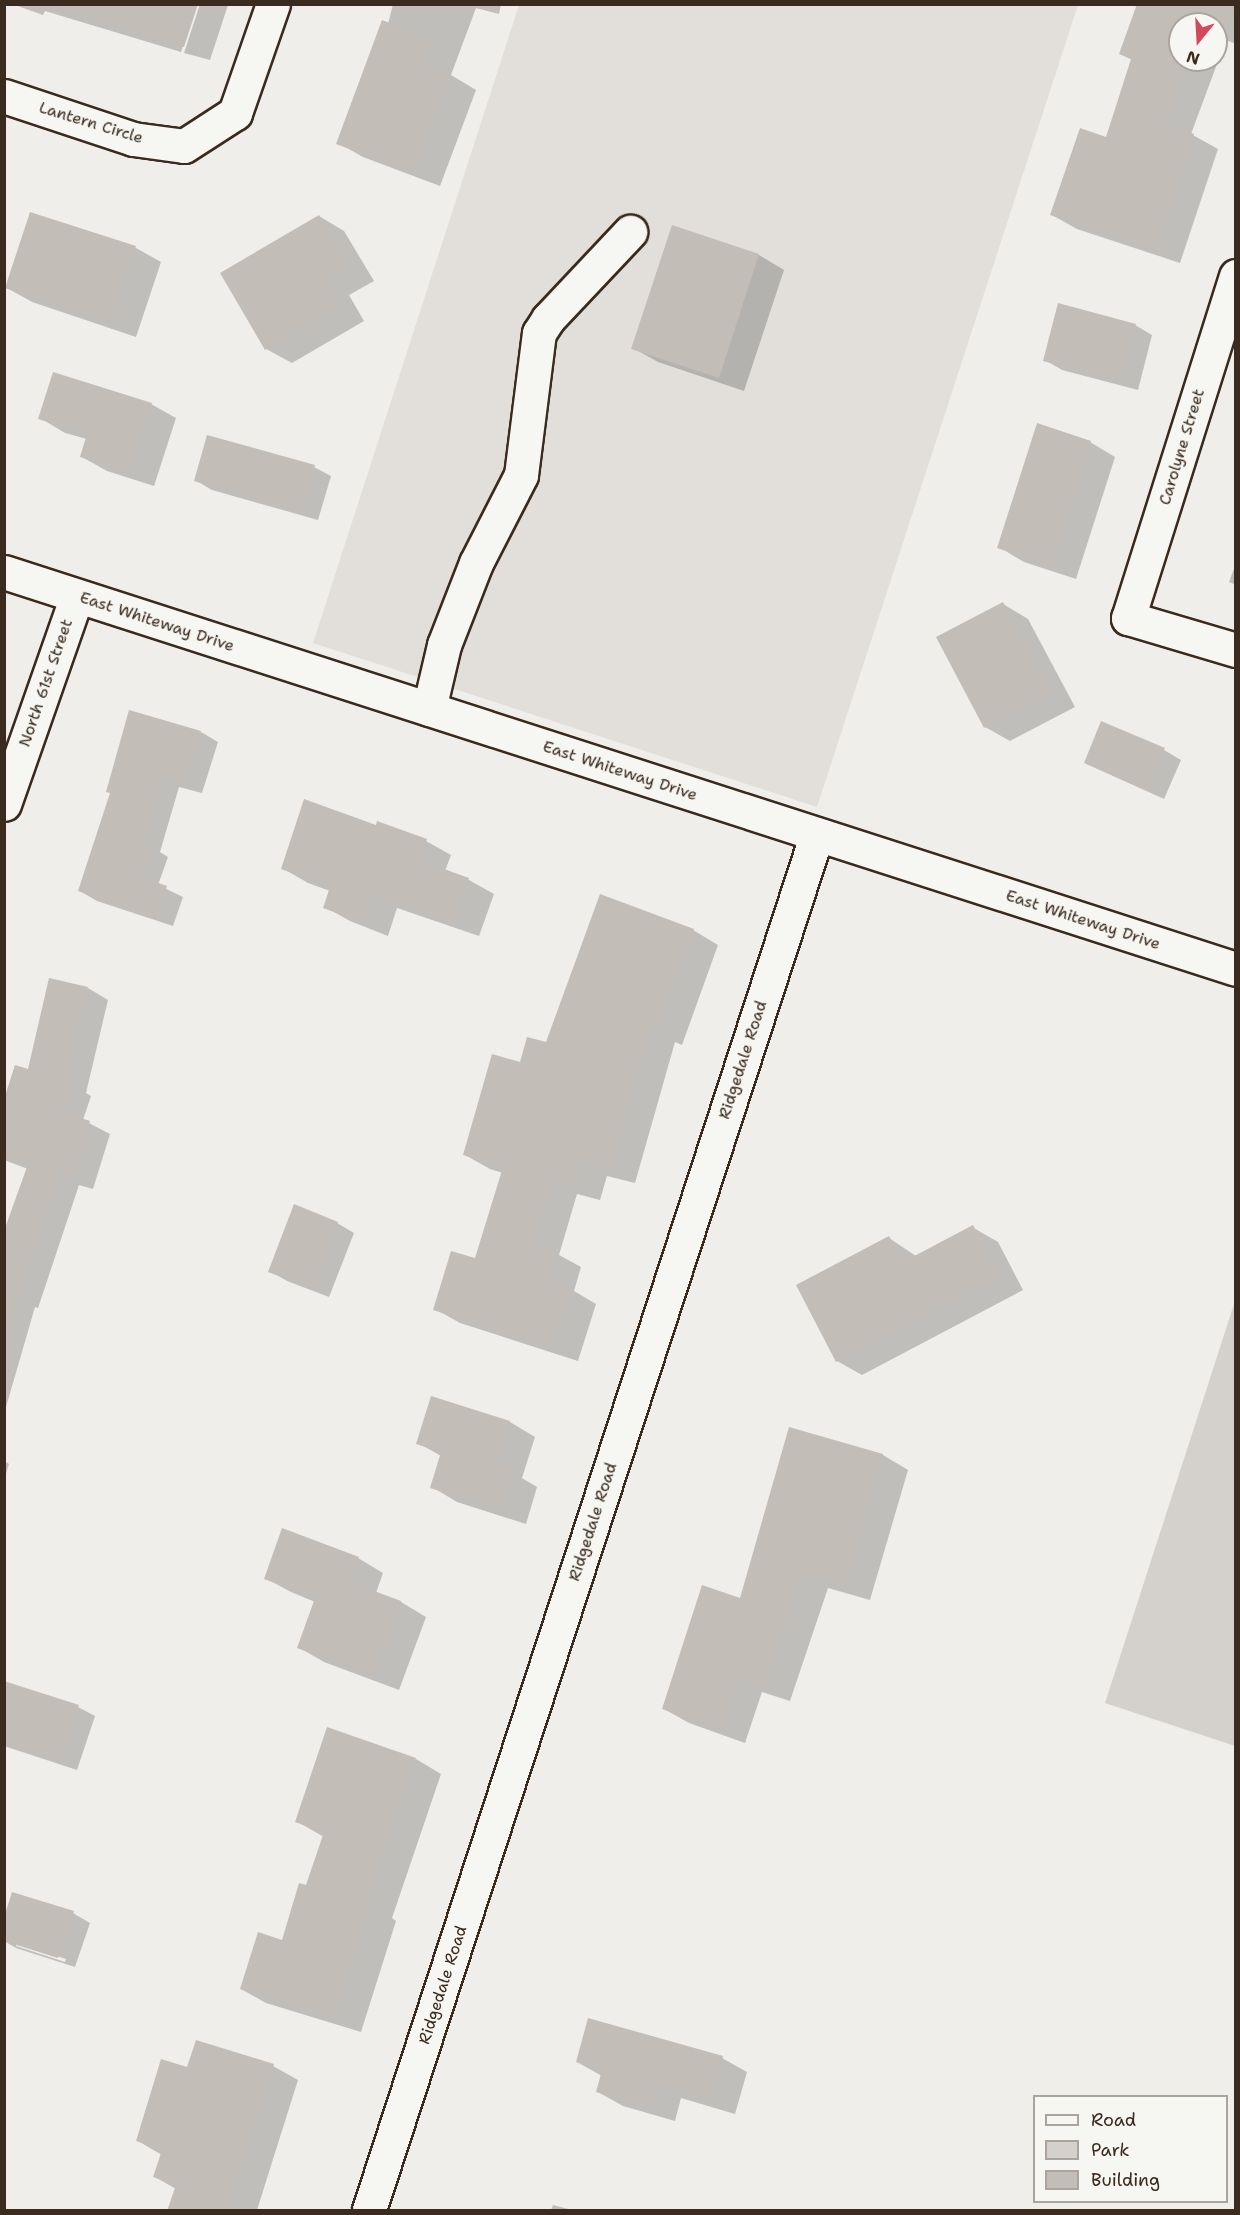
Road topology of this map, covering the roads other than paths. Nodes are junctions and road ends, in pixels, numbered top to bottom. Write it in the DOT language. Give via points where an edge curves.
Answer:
graph roads {
  1 [pos="273,4"];
  2 [pos="4,96"];
  3 [pos="630,232"];
  4 [pos="1236,276"];
  5 [pos="4,572"];
  6 [pos="76,596"];
  7 [pos="1236,650"];
  8 [pos="429,710"];
  9 [pos="4,804"];
  10 [pos="817,834"];
  11 [pos="1236,969"];
  12 [pos="369,2211"];
  1 -- 2 [label="street, Lantern Circle" via="234,113 184,146 133,139"];
  3 -- 8 [label="street" via="539,333 521,475 476,563 444,645"];
  4 -- 7 [label="street, Carolyne Street" via="1128,618"];
  5 -- 6 [label="street, East Whiteway Drive"];
  6 -- 8 [label="street, East Whiteway Drive"];
  6 -- 9 [label="street, North 61st Street"];
  8 -- 10 [label="street, East Whiteway Drive"];
  10 -- 11 [label="street, East Whiteway Drive"];
  10 -- 12 [label="street, Ridgedale Road"];
}
